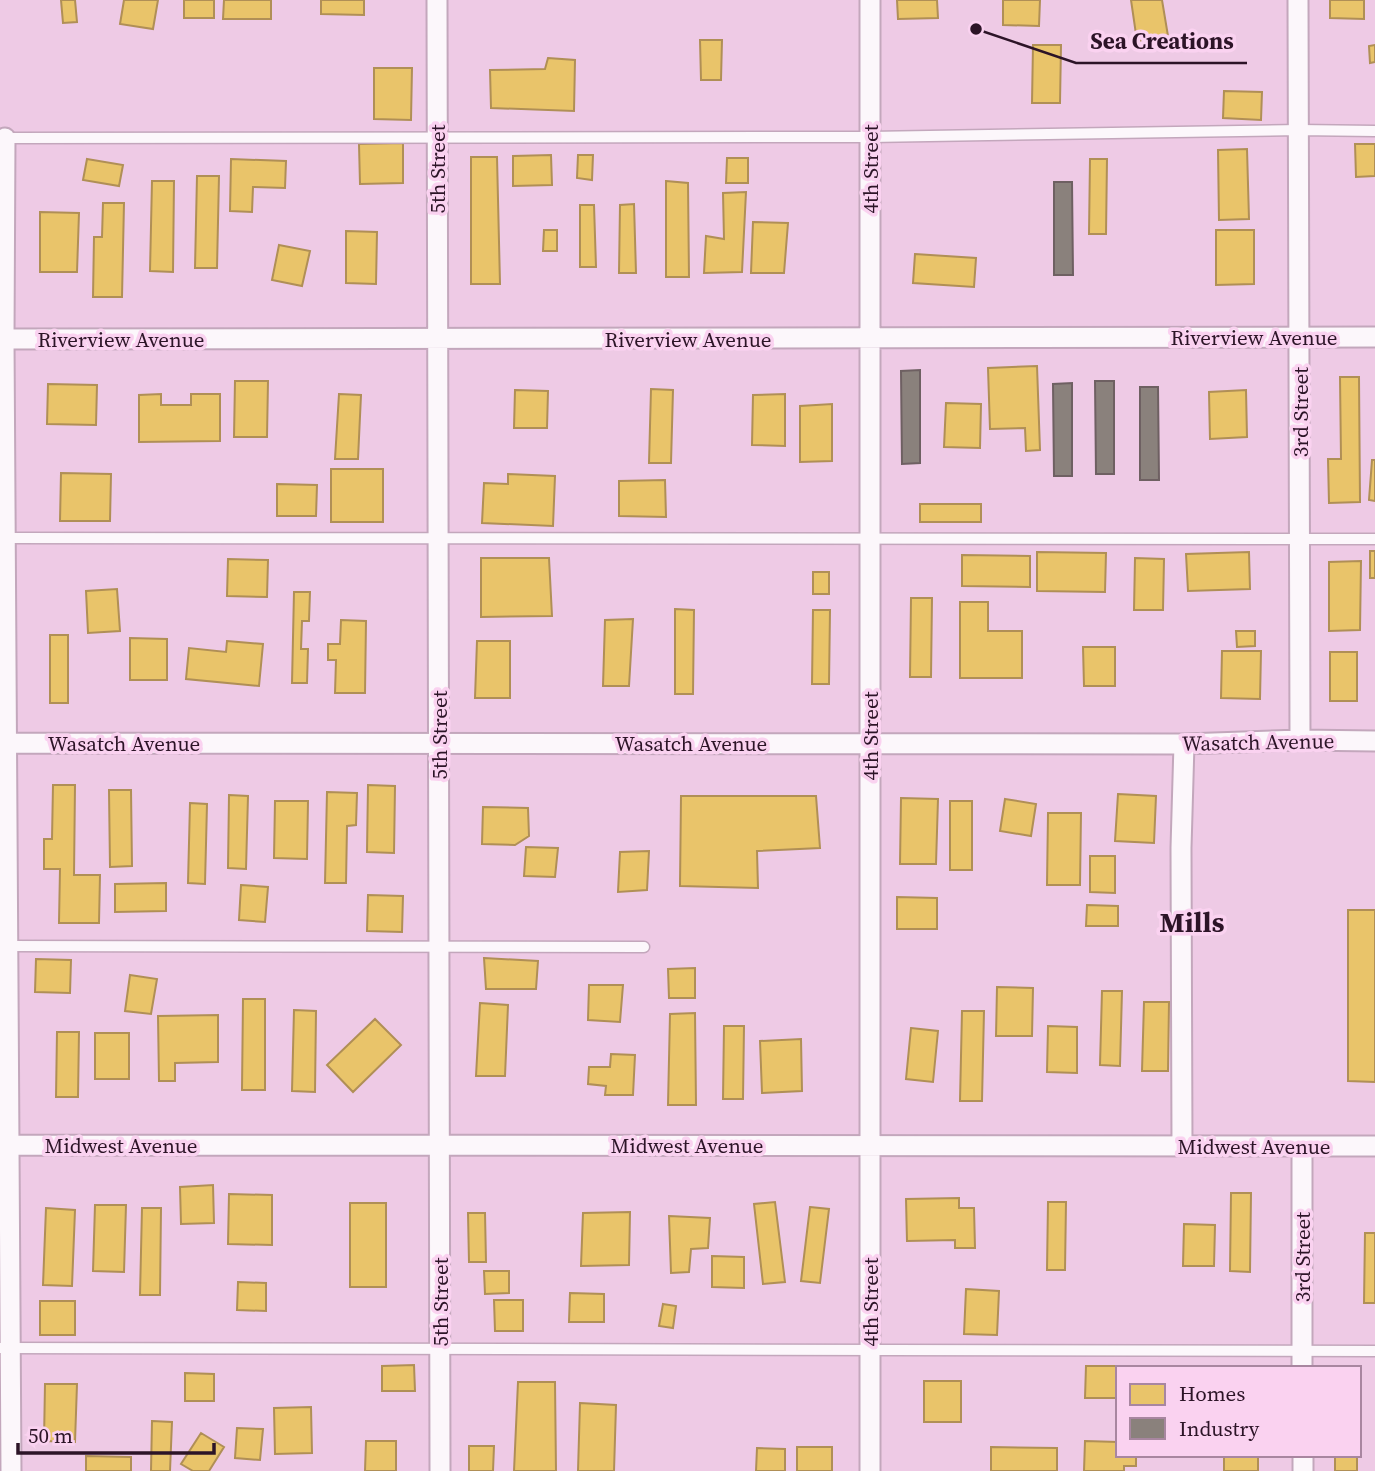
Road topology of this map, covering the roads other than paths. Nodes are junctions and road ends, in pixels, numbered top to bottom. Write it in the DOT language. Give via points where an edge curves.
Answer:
graph roads {
  1 [pos="437,0"];
  2 [pos="870,0"];
  3 [pos="1298,0"];
  4 [pos="1299,130"];
  5 [pos="1375,131"];
  6 [pos="870,137"];
  7 [pos="5,138"];
  8 [pos="437,138"];
  9 [pos="1300,337"];
  10 [pos="1375,337"];
  11 [pos="2,339"];
  12 [pos="438,339"];
  13 [pos="870,339"];
  14 [pos="5,538"];
  15 [pos="438,538"];
  16 [pos="870,538"];
  17 [pos="1300,539"];
  18 [pos="1375,539"];
  19 [pos="1300,740"];
  20 [pos="1375,741"];
  21 [pos="6,743"];
  22 [pos="439,743"];
  23 [pos="870,744"];
  24 [pos="1184,744"];
  25 [pos="4,946"];
  26 [pos="439,947"];
  27 [pos="644,947"];
  28 [pos="4,1145"];
  29 [pos="439,1145"];
  30 [pos="870,1146"];
  31 [pos="1182,1146"];
  32 [pos="1302,1146"];
  33 [pos="1375,1146"];
  34 [pos="5,1348"];
  35 [pos="440,1349"];
  36 [pos="870,1350"];
  37 [pos="1375,1351"];
  38 [pos="1302,1359"];
  39 [pos="11,1471"];
  40 [pos="440,1471"];
  41 [pos="870,1471"];
  1 -- 8 [label="street, 5th Street"];
  2 -- 6 [label="street, 4th Street"];
  3 -- 4 [label="street, 3rd Street"];
  4 -- 5 [label="lane"];
  4 -- 6 [label="lane"];
  4 -- 9 [label="street, 3rd Street"];
  6 -- 8 [label="lane"];
  6 -- 13 [label="street, 4th Street"];
  7 -- 8 [label="lane"];
  7 -- 11 [label="street"];
  8 -- 12 [label="street, 5th Street"];
  9 -- 10 [label="street, Riverview Avenue"];
  9 -- 13 [label="street, Riverview Avenue"];
  9 -- 17 [label="street, 3rd Street"];
  11 -- 12 [label="street, Riverview Avenue"];
  11 -- 14 [label="street"];
  12 -- 13 [label="street, Riverview Avenue"];
  12 -- 15 [label="street, 5th Street"];
  13 -- 16 [label="street, 4th Street"];
  14 -- 15 [label="lane"];
  14 -- 21 [label="street"];
  15 -- 16 [label="lane"];
  15 -- 22 [label="street, 5th Street"];
  16 -- 17 [label="lane"];
  16 -- 23 [label="street, 4th Street"];
  17 -- 18 [label="lane"];
  17 -- 19 [label="street, 3rd Street"];
  19 -- 20 [label="street, Wasatch Avenue"];
  19 -- 24 [label="street, Wasatch Avenue"];
  21 -- 22 [label="street, Wasatch Avenue"];
  21 -- 25 [label="street"];
  22 -- 23 [label="street, Wasatch Avenue"];
  22 -- 26 [label="street, 5th Street"];
  23 -- 24 [label="street, Wasatch Avenue"];
  23 -- 30 [label="street, 4th Street"];
  24 -- 31 [label="street"];
  25 -- 26 [label="lane"];
  25 -- 28 [label="street"];
  26 -- 27 [label="lane"];
  26 -- 29 [label="street, 5th Street"];
  28 -- 29 [label="street, Midwest Avenue"];
  28 -- 34 [label="street"];
  29 -- 30 [label="street, Midwest Avenue"];
  29 -- 35 [label="street, 5th Street"];
  30 -- 31 [label="street, Midwest Avenue"];
  30 -- 36 [label="street, 4th Street"];
  31 -- 32 [label="street, Midwest Avenue"];
  32 -- 33 [label="street, Midwest Avenue"];
  32 -- 38 [label="street, 3rd Street"];
  34 -- 35 [label="lane"];
  34 -- 39 [label="street"];
  35 -- 36 [label="lane"];
  35 -- 40 [label="street, 5th Street"];
  36 -- 38 [label="lane"];
  36 -- 41 [label="street, 4th Street"];
  37 -- 38 [label="lane"];
}
